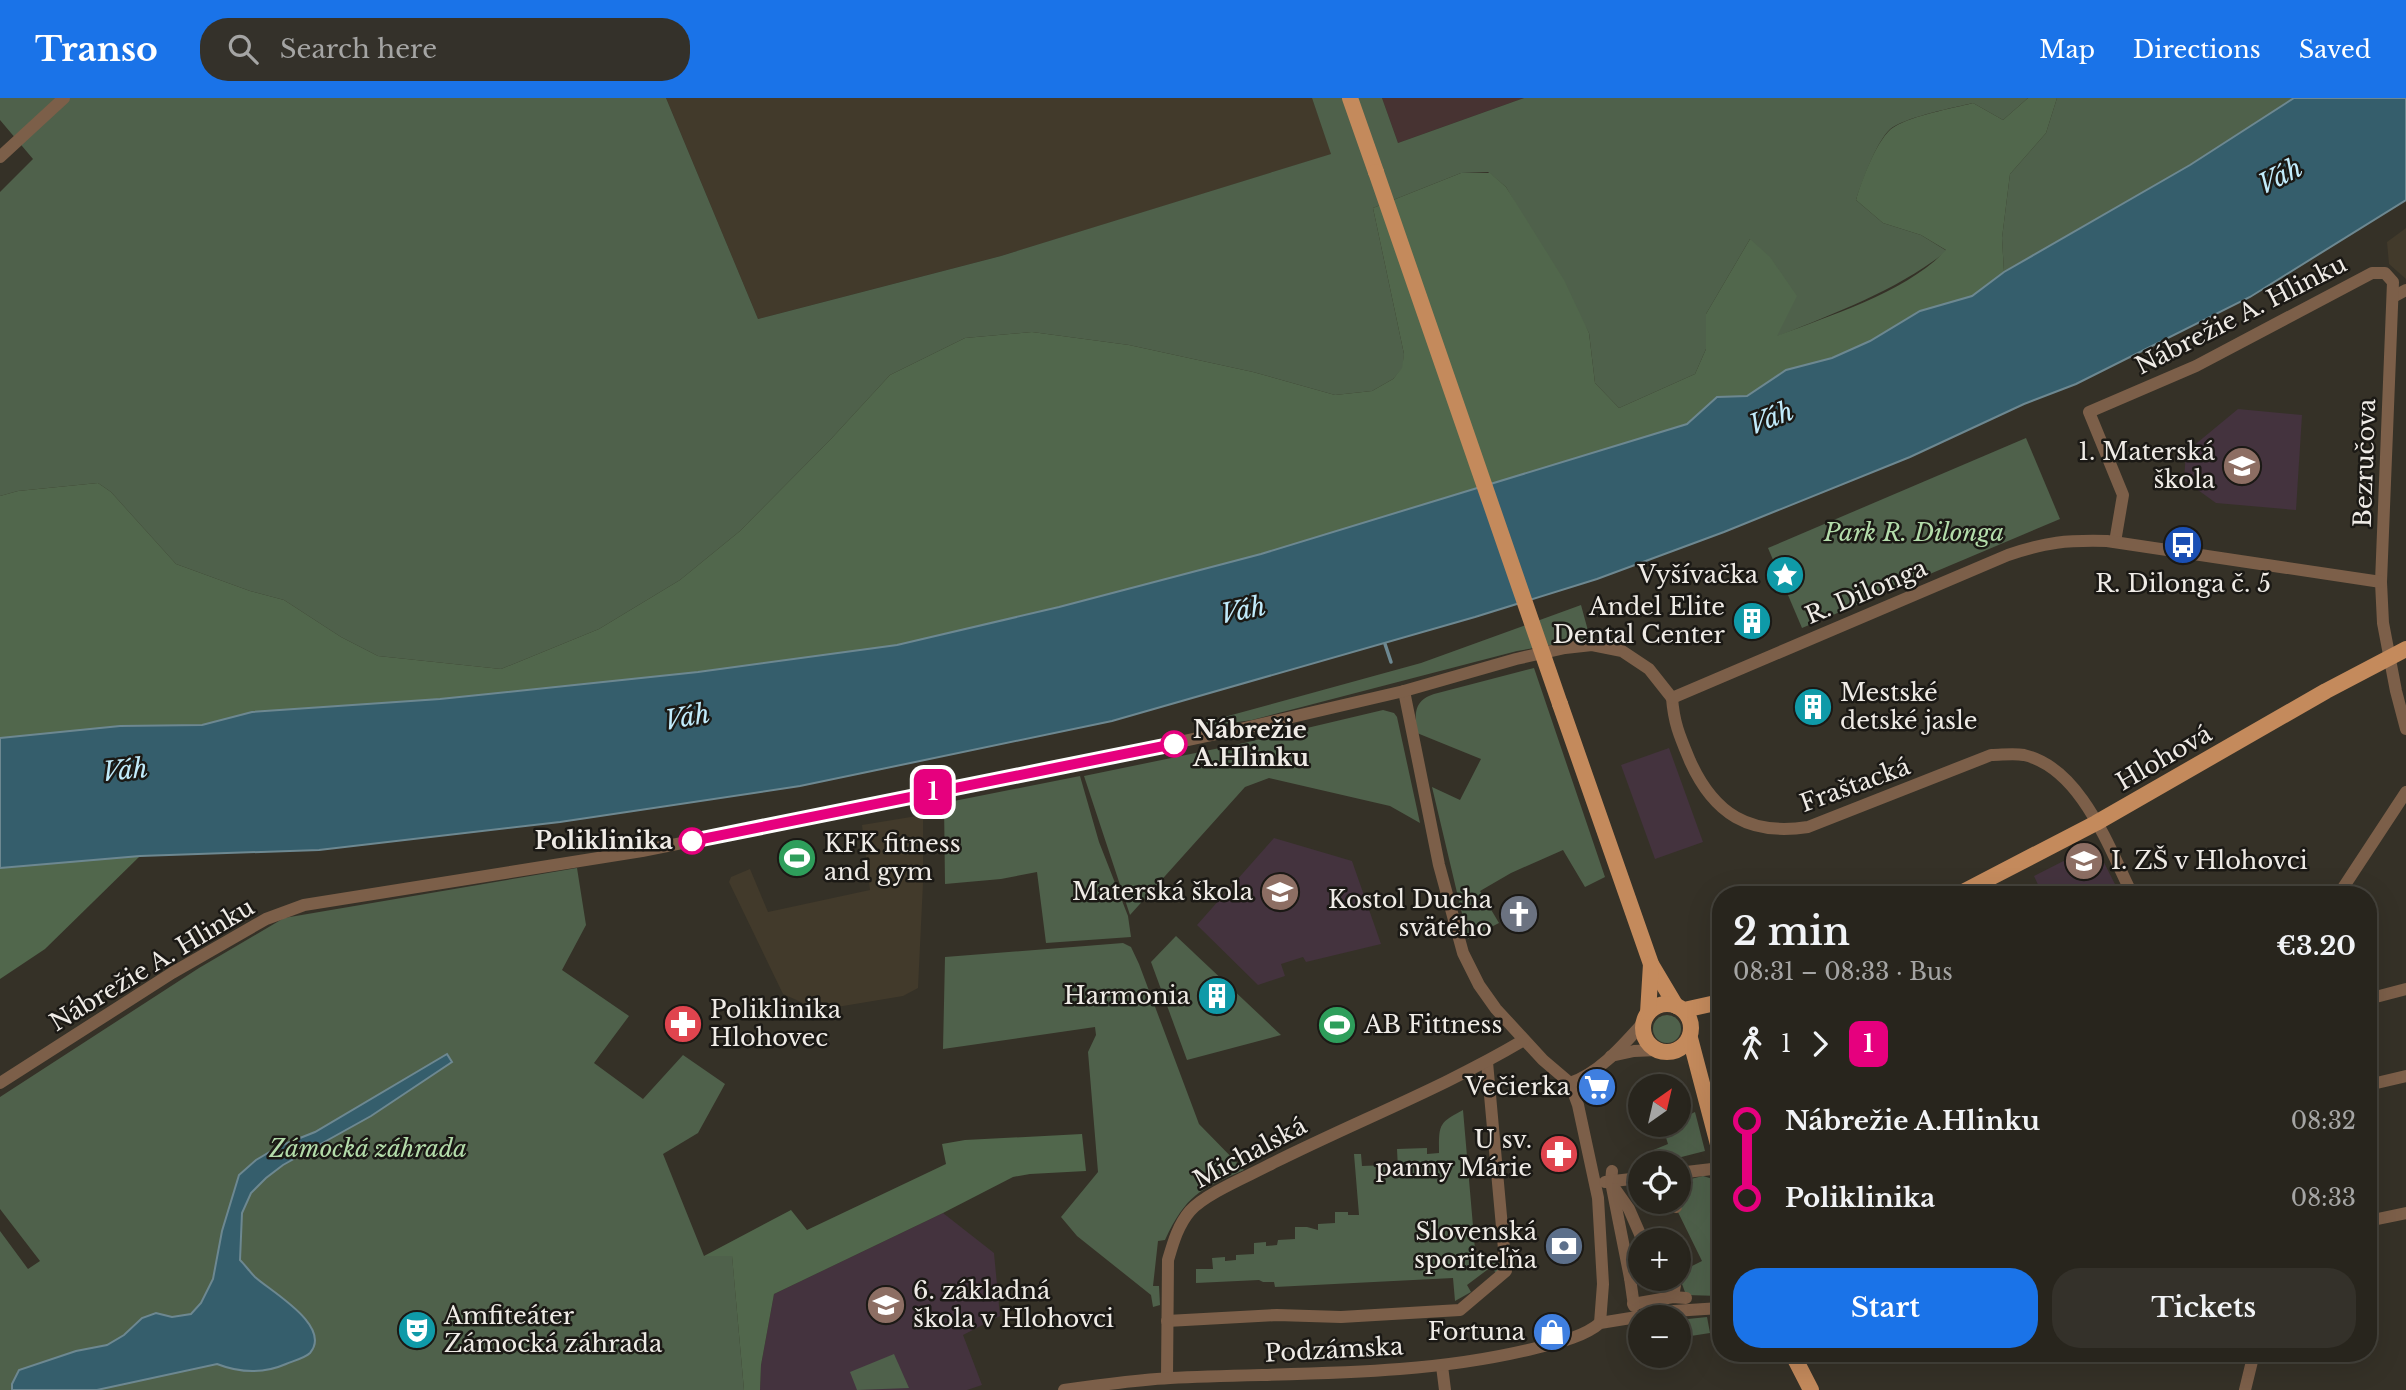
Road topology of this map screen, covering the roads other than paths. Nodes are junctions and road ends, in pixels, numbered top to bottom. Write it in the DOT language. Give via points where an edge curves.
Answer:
graph roads {
  1 [pos="64,98"];
  2 [pos="1350,98"];
  3 [pos="0,158"];
  4 [pos="2385,273"];
  5 [pos="2406,290"];
  6 [pos="2393,297"];
  7 [pos="2115,542"];
  8 [pos="2381,582"];
  9 [pos="2406,649"];
  10 [pos="2389,658"];
  11 [pos="1404,691"];
  12 [pos="1672,698"];
  13 [pos="2406,729"];
  14 [pos="2406,792"];
  15 [pos="2096,823"];
  16 [pos="1974,886"];
  17 [pos="2128,886"];
  18 [pos="2344,886"];
  19 [pos="1650,964"];
  20 [pos="2406,989"];
  21 [pos="2377,997"];
  22 [pos="1712,1004"];
  23 [pos="1680,1008"];
  24 [pos="1712,1008"];
  25 [pos="1646,1017"];
  26 [pos="1691,1032"];
  27 [pos="1524,1040"];
  28 [pos="1663,1052"];
  29 [pos="1611,1056"];
  30 [pos="1488,1062"];
  31 [pos="2406,1076"];
  32 [pos="1700,1080"];
  33 [pos="0,1083"];
  34 [pos="1570,1083"];
  35 [pos="2377,1083"];
  36 [pos="1712,1123"];
  37 [pos="1712,1169"];
  38 [pos="1691,1171"];
  39 [pos="1609,1178"];
  40 [pos="1628,1178"];
  41 [pos="1628,1207"];
  42 [pos="1628,1210"];
  43 [pos="2406,1213"];
  44 [pos="1618,1218"];
  45 [pos="2377,1219"];
  46 [pos="1628,1252"];
  47 [pos="1634,1291"];
  48 [pos="1672,1291"];
  49 [pos="1712,1309"];
  50 [pos="1167,1321"];
  51 [pos="1600,1322"];
  52 [pos="1797,1362"];
  53 [pos="2252,1362"];
  54 [pos="1443,1366"];
  55 [pos="1167,1378"];
  56 [pos="1063,1390"];
  57 [pos="1445,1390"];
  58 [pos="1811,1390"];
  59 [pos="2245,1390"];
  1 -- 3 [label="street"];
  2 -- 19 [label="main road, bridge"];
  4 -- 6 [label="street, Bezručova" via="2393,282"];
  4 -- 7 [label="street, Nábrežie A. Hlinku" via="2372,273 2196,366 2089,412 2123,495"];
  5 -- 6 [label="street"];
  6 -- 8 [label="street, Bezručova"];
  7 -- 8 [label="street, R. Dilonga"];
  7 -- 12 [label="street, R. Dilonga" via="2067,540 2008,555"];
  8 -- 10 [label="street, Bezručova"];
  9 -- 10 [label="main road, Hlohová"];
  10 -- 13 [label="street, Bezručova"];
  10 -- 15 [label="main road, Hlohová"];
  11 -- 12 [label="street, Nábrežie A. Hlinku" via="1516,659 1592,645 1622,651 1649,669"];
  11 -- 27 [label="street" via="1438,865 1457,936 1479,985"];
  11 -- 33 [label="street, Nábrežie A. Hlinku" via="1156,748 661,847 304,905 266,919 172,973"];
  12 -- 15 [label="street, Fraštacká" via="1674,723 1700,782 1723,809 1754,825 1779,830 1808,827 1991,755 2015,754 2034,758 2065,779"];
  14 -- 18 [label="street"];
  15 -- 16 [label="main road, Hlohová"];
  15 -- 17 [label="street, Fraštacká"];
  19 -- 23 [label="main road"];
  19 -- 25 [label="main road"];
  20 -- 21 [label="street"];
  22 -- 23 [label="main road"];
  23 -- 25 [label="main road" via="1660,1005"];
  23 -- 26 [label="main road" via="1688,1016"];
  24 -- 26 [label="main road"];
  25 -- 28 [label="main road" via="1644,1036"];
  25 -- 29 [label="street"];
  26 -- 28 [label="main road" via="1682,1048"];
  26 -- 32 [label="main road"];
  27 -- 30 [label="street, Michalská"];
  27 -- 34 [label="street"];
  28 -- 29 [label="street"];
  28 -- 32 [label="main road"];
  29 -- 34 [label="street"];
  30 -- 50 [label="street, Michalská" via="1330,1135 1191,1210 1168,1260"];
  30 -- 50 [label="street, Podzámska" via="1506,1271 1460,1310"];
  31 -- 35 [label="street"];
  32 -- 36 [label="main road"];
  34 -- 51 [label="street" via="1598,1198 1603,1284"];
  37 -- 38 [label="street"];
  39 -- 40 [label="street"];
  39 -- 41 [label="street"];
  39 -- 44 [label="street"];
  42 -- 44 [label="street"];
  43 -- 45 [label="street"];
  44 -- 46 [label="street"];
  47 -- 48 [label="street" via="1634,1305"];
  49 -- 51 [label="street, Podzámska"];
  50 -- 55 [label="street, Michalská"];
  51 -- 54 [label="street, Podzámska" via="1556,1343"];
  52 -- 58 [label="main road"];
  53 -- 59 [label="street"];
  54 -- 55 [label="street, Podzámska"];
  54 -- 57 [label="street"];
  55 -- 56 [label="street, Podzámska"];
}
